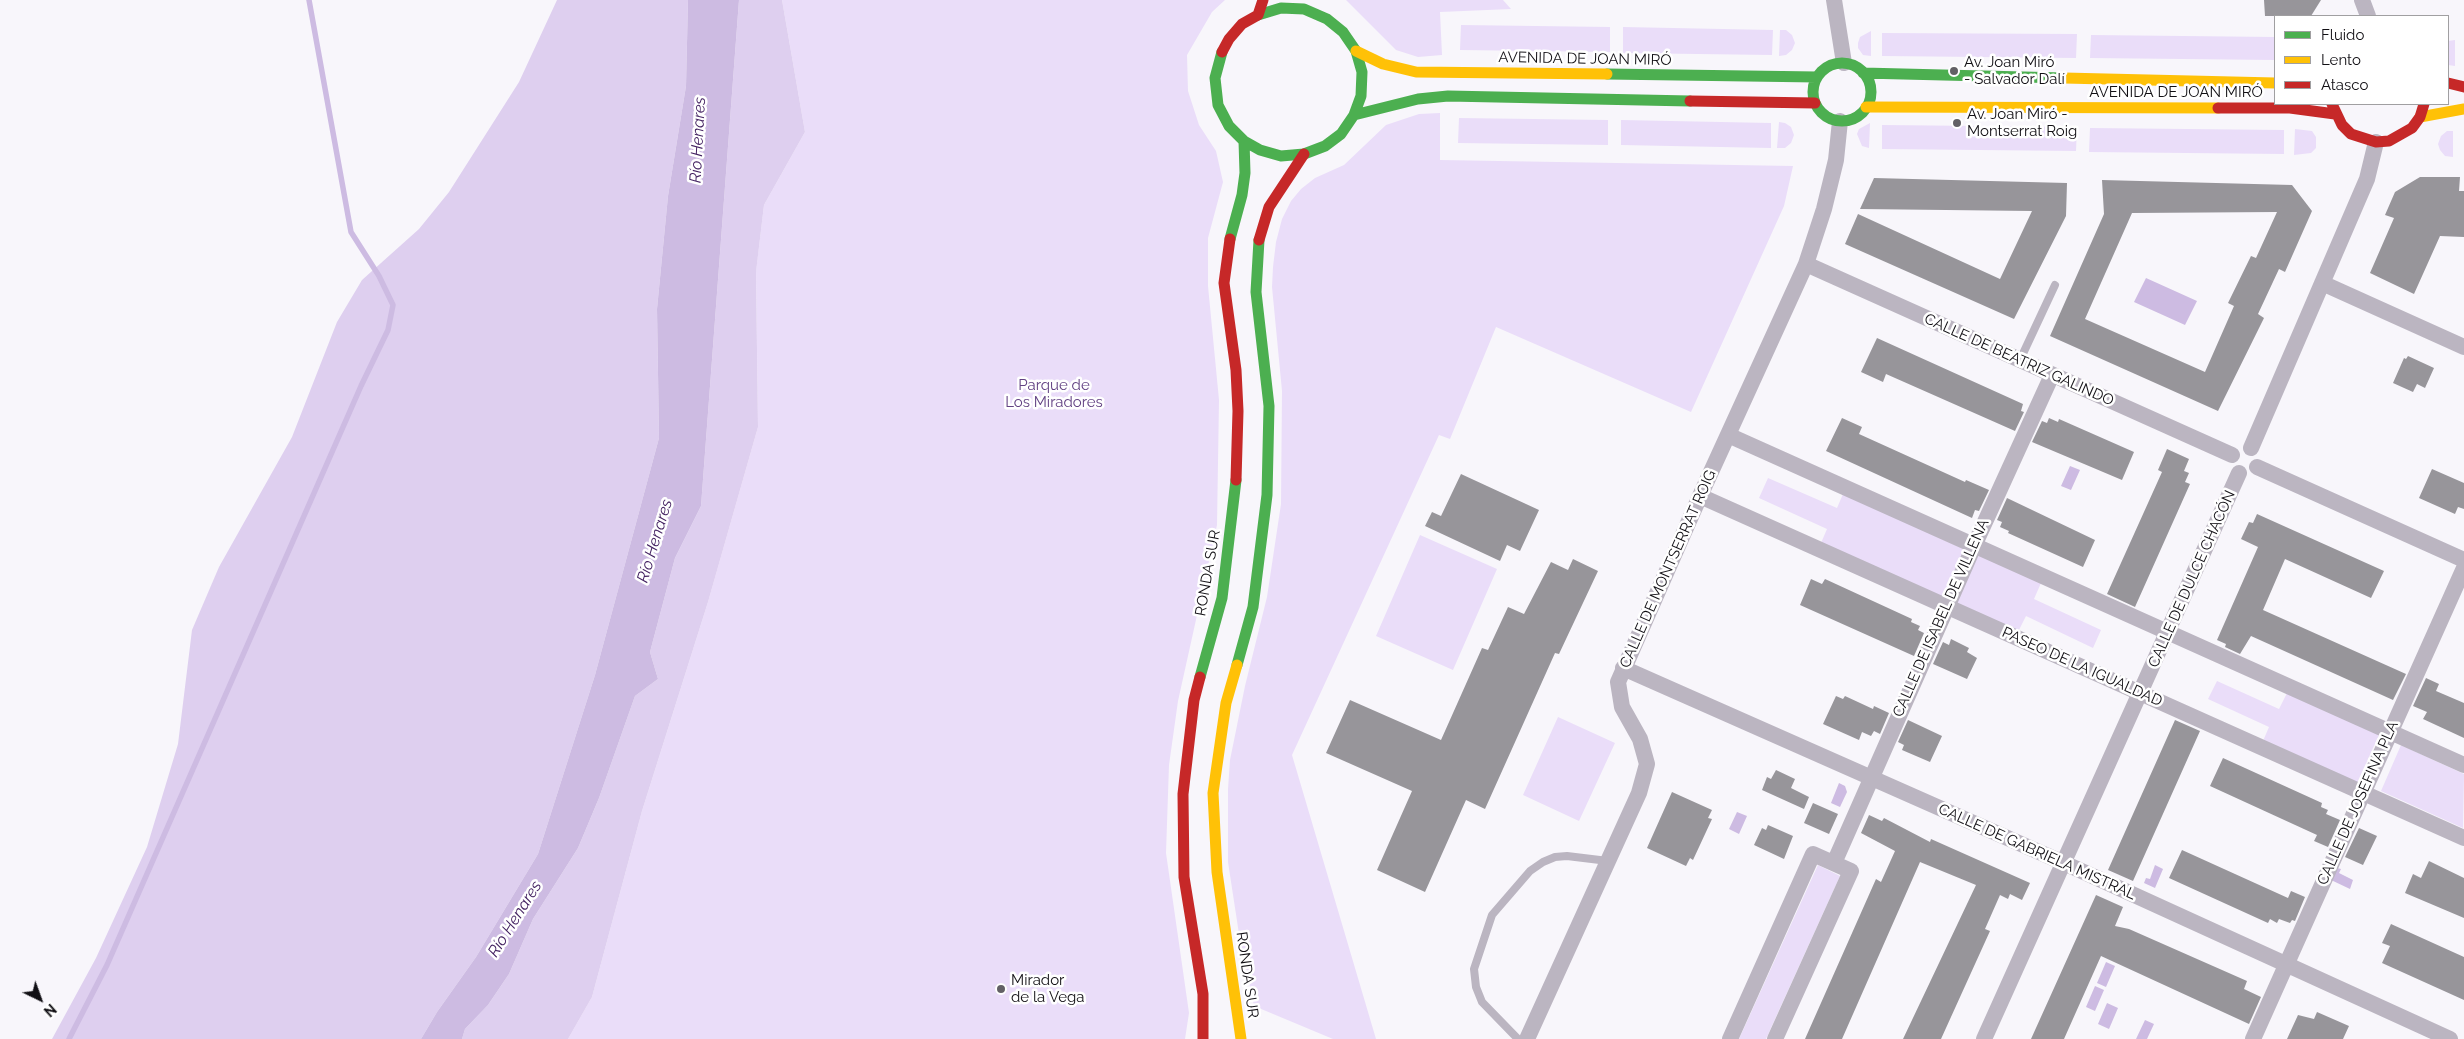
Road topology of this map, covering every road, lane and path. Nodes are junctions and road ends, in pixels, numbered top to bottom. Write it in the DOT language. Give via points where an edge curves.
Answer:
graph roads {
  1 [pos="1263,0"];
  2 [pos="1321,0"];
  3 [pos="1834,0"];
  4 [pos="2362,0"];
  5 [pos="1258,15"];
  6 [pos="2368,15"];
  7 [pos="1328,19"];
  8 [pos="1356,51"];
  9 [pos="1844,63"];
  10 [pos="1863,73"];
  11 [pos="1817,77"];
  12 [pos="2274,83"];
  13 [pos="2449,83"];
  14 [pos="2464,88"];
  15 [pos="1815,103"];
  16 [pos="2424,105"];
  17 [pos="1866,107"];
  18 [pos="2334,109"];
  19 [pos="2464,109"];
  20 [pos="1354,116"];
  21 [pos="2420,117"];
  22 [pos="1840,121"];
  23 [pos="1244,141"];
  24 [pos="2376,142"];
  25 [pos="1304,154"];
  26 [pos="1806,264"];
  27 [pos="2322,283"];
  28 [pos="2055,285"];
  29 [pos="2464,347"];
  30 [pos="2020,361"];
  31 [pos="2052,375"];
  32 [pos="1728,435"];
  33 [pos="2250,448"];
  34 [pos="2232,455"];
  35 [pos="2257,467"];
  36 [pos="2239,473"];
  37 [pos="1700,496"];
  38 [pos="1974,546"];
  39 [pos="2464,560"];
  40 [pos="2464,568"];
  41 [pos="1946,607"];
  42 [pos="2168,634"];
  43 [pos="1623,668"];
  44 [pos="2141,694"];
  45 [pos="2390,732"];
  46 [pos="2464,765"];
  47 [pos="1870,777"];
  48 [pos="2363,794"];
  49 [pos="2464,838"];
  50 [pos="1608,861"];
  51 [pos="1834,863"];
  52 [pos="2064,863"];
  53 [pos="2286,964"];
  54 [pos="1202,1039"];
  55 [pos="1240,1039"];
  56 [pos="1518,1039"];
  57 [pos="1527,1039"];
  58 [pos="1730,1039"];
  59 [pos="1775,1039"];
  60 [pos="1984,1039"];
  61 [pos="2253,1039"];
  62 [pos="2450,1039"];
  1 -- 5 [label="main road"];
  2 -- 7 [label="main road"];
  3 -- 9 [label="street"];
  4 -- 6 [label="street"];
  5 -- 7 [label="main road" via="1281,8 1304,9"];
  5 -- 23 [label="main road" via="1242,24 1228,39 1219,57 1215,78 1218,105 1229,126"];
  7 -- 8 [label="main road" via="1343,32"];
  8 -- 11 [label="main road, AVENIDA DE JOAN MIRÓ" via="1382,64 1416,72"];
  8 -- 20 [label="main road" via="1362,72 1361,96"];
  9 -- 10 [label="main road, AVENIDA DE JOAN MIRÓ"];
  9 -- 11 [label="main road" via="1826,67"];
  10 -- 12 [label="main road, AVENIDA DE JOAN MIRÓ"];
  10 -- 17 [label="main road" via="1870,85"];
  11 -- 15 [label="main road" via="1813,90"];
  13 -- 14 [label="main road"];
  15 -- 20 [label="main road" via="1448,96 1418,99"];
  15 -- 22 [label="main road" via="1823,114"];
  16 -- 21 [label="main road"];
  17 -- 18 [label="main road, AVENIDA DE JOAN MIRÓ"];
  17 -- 22 [label="main road" via="1857,116"];
  18 -- 24 [label="main road" via="2351,134"];
  19 -- 21 [label="main road"];
  20 -- 25 [label="main road" via="1341,134 1325,146"];
  21 -- 24 [label="main road" via="2402,136"];
  22 -- 26 [label="street, CALLE DE MONTSERRAT ROIG" via="1836,160"];
  23 -- 25 [label="main road" via="1281,156"];
  23 -- 54 [label="main road, RONDA SUR" via="1242,195 1228,247 1224,283 1236,370 1236,490 1222,598 1194,700 1183,794 1184,877 1203,994"];
  24 -- 27 [label="street" via="2370,172"];
  25 -- 55 [label="main road, RONDA SUR" via="1270,207 1260,230 1257,249 1256,292 1269,406 1267,495 1253,607 1226,703 1213,793 1217,872"];
  26 -- 30 [label="street, CALLE DE BEATRIZ GALINDO"];
  26 -- 32 [label="street, CALLE DE MONTSERRAT ROIG"];
  27 -- 29 [label="street"];
  27 -- 33 [label="street"];
  28 -- 30 [label="lane"];
  30 -- 31 [label="street, CALLE DE BEATRIZ GALINDO"];
  31 -- 34 [label="street, CALLE DE BEATRIZ GALINDO"];
  31 -- 38 [label="street, CALLE DE ISABEL DE VILLENA"];
  32 -- 37 [label="street, CALLE DE MONTSERRAT ROIG"];
  32 -- 38 [label="street"];
  33 -- 34 [label="street" via="2237,449"];
  33 -- 35 [label="street" via="2259,459"];
  34 -- 36 [label="street" via="2233,469"];
  35 -- 36 [label="street" via="2246,475"];
  35 -- 39 [label="street"];
  36 -- 42 [label="street, CALLE DE DULCE CHACÓN"];
  37 -- 41 [label="street, PASEO DE LA IGUALDAD"];
  37 -- 43 [label="street, CALLE DE MONTSERRAT ROIG"];
  38 -- 41 [label="street, CALLE DE ISABEL DE VILLENA"];
  38 -- 42 [label="street"];
  40 -- 45 [label="street, CALLE DE JOSEFINA PLA"];
  41 -- 44 [label="street, PASEO DE LA IGUALDAD"];
  41 -- 47 [label="street, CALLE DE ISABEL DE VILLENA"];
  42 -- 44 [label="street, CALLE DE DULCE CHACÓN"];
  42 -- 45 [label="street"];
  43 -- 47 [label="street, CALLE DE GABRIELA MISTRAL"];
  43 -- 50 [label="street, CALLE DE MONTSERRAT ROIG" via="1618,696 1640,739 1647,764 1639,793"];
  44 -- 48 [label="street, PASEO DE LA IGUALDAD"];
  44 -- 52 [label="street, CALLE DE DULCE CHACÓN"];
  45 -- 46 [label="street"];
  45 -- 48 [label="street, CALLE DE JOSEFINA PLA"];
  47 -- 51 [label="street, CALLE DE ISABEL DE VILLENA"];
  47 -- 52 [label="street, CALLE DE GABRIELA MISTRAL"];
  48 -- 49 [label="street, PASEO DE LA IGUALDAD"];
  48 -- 53 [label="street, CALLE DE JOSEFINA PLA"];
  50 -- 56 [label="lane" via="1567,856 1543,862 1530,871 1492,915 1474,969 1476,987 1482,1002"];
  50 -- 57 [label="street, CALLE DE MONTSERRAT ROIG"];
  51 -- 58 [label="street" via="1813,854"];
  51 -- 59 [label="street" via="1851,871"];
  52 -- 53 [label="street, CALLE DE GABRIELA MISTRAL"];
  52 -- 60 [label="street, CALLE DE DULCE CHACÓN"];
  53 -- 61 [label="street, CALLE DE JOSEFINA PLA"];
  53 -- 62 [label="street, CALLE DE GABRIELA MISTRAL"];
}
